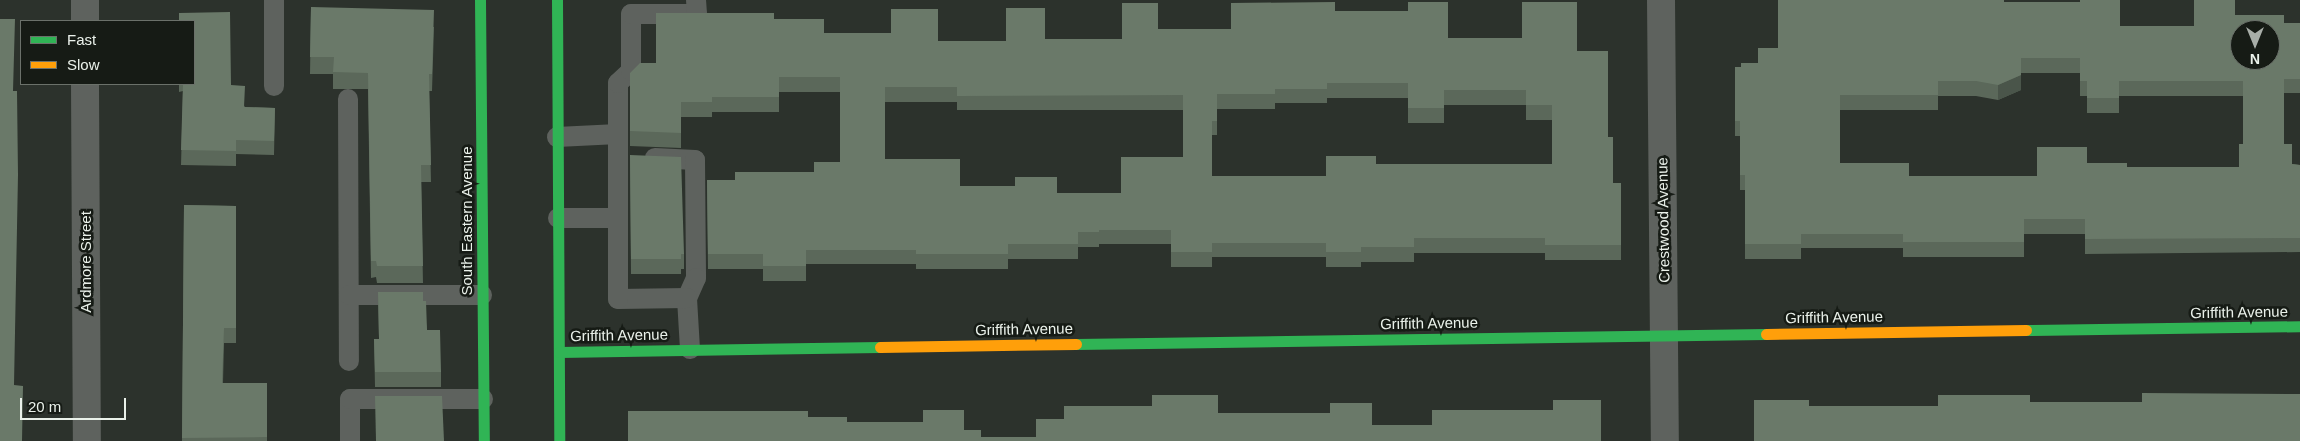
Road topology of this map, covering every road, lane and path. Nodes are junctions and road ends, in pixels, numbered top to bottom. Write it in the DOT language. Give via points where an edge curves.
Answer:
graph roads {
  1 [pos="85,0"];
  2 [pos="274,0"];
  3 [pos="480,0"];
  4 [pos="557,0"];
  5 [pos="696,0"];
  6 [pos="1661,0"];
  7 [pos="85,20"];
  8 [pos="85,85"];
  9 [pos="274,86"];
  10 [pos="348,99"];
  11 [pos="618,134"];
  12 [pos="557,136"];
  13 [pos="618,157"];
  14 [pos="558,218"];
  15 [pos="618,218"];
  16 [pos="349,295"];
  17 [pos="482,295"];
  18 [pos="688,298"];
  19 [pos="2300,326"];
  20 [pos="1664,334"];
  21 [pos="690,349"];
  22 [pos="559,352"];
  23 [pos="349,361"];
  24 [pos="483,399"];
  25 [pos="87,441"];
  26 [pos="350,441"];
  27 [pos="484,441"];
  28 [pos="559,441"];
  29 [pos="1665,441"];
  1 -- 7 [label="street"];
  2 -- 9 [label="lane"];
  3 -- 17 [label="street, South Eastern Avenue"];
  4 -- 12 [label="street"];
  5 -- 11 [label="lane" via="697,14 631,14 631,71 618,83"];
  6 -- 20 [label="street, Crestwood Avenue"];
  8 -- 25 [label="street, Ardmore Street"];
  10 -- 16 [label="lane"];
  11 -- 12 [label="lane"];
  11 -- 13 [label="lane"];
  12 -- 14 [label="street"];
  13 -- 15 [label="lane"];
  13 -- 18 [label="lane" via="695,160 696,278"];
  14 -- 15 [label="lane"];
  14 -- 22 [label="street"];
  15 -- 18 [label="lane" via="618,300"];
  16 -- 17 [label="lane"];
  16 -- 23 [label="lane"];
  17 -- 24 [label="street, South Eastern Avenue"];
  18 -- 21 [label="lane"];
  19 -- 20 [label="street, Griffith Avenue"];
  20 -- 21 [label="street, Griffith Avenue"];
  20 -- 29 [label="street, Crestwood Avenue"];
  21 -- 22 [label="street, Griffith Avenue"];
  22 -- 28 [label="street"];
  24 -- 26 [label="lane" via="350,399"];
  24 -- 27 [label="street, South Eastern Avenue"];
}
